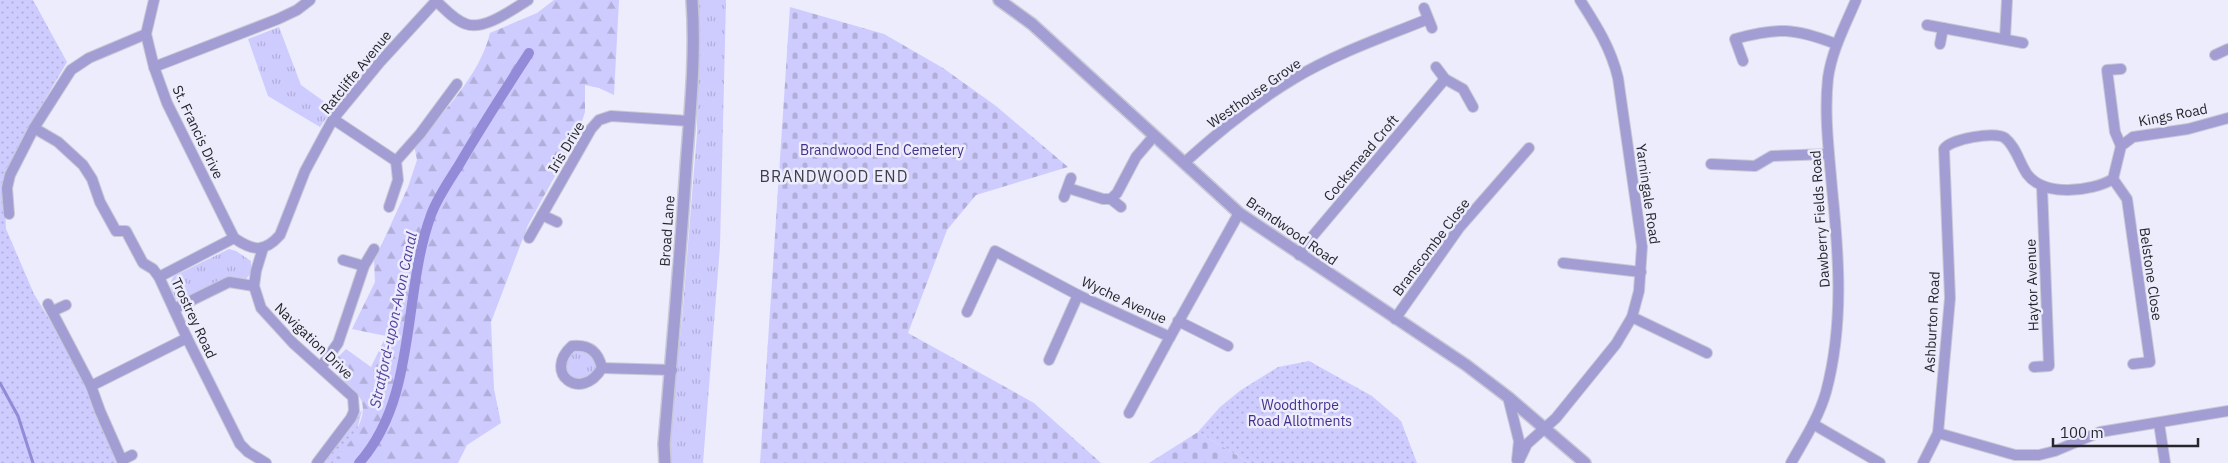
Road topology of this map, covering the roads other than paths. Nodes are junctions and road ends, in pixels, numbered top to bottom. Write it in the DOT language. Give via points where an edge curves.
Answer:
graph roads {
  1 [pos="154,0"];
  2 [pos="310,0"];
  3 [pos="435,0"];
  4 [pos="528,0"];
  5 [pos="692,0"];
  6 [pos="999,0"];
  7 [pos="1580,0"];
  8 [pos="1856,0"];
  9 [pos="2007,0"];
  10 [pos="1424,8"];
  11 [pos="1927,25"];
  12 [pos="1943,28"];
  13 [pos="146,34"];
  14 [pos="2005,38"];
  15 [pos="2023,43"];
  16 [pos="1836,44"];
  17 [pos="1940,44"];
  18 [pos="2228,50"];
  19 [pos="2216,55"];
  20 [pos="1743,61"];
  21 [pos="154,67"];
  22 [pos="1436,67"];
  23 [pos="2121,69"];
  24 [pos="1445,79"];
  25 [pos="457,84"];
  26 [pos="1473,107"];
  27 [pos="2228,118"];
  28 [pos="333,119"];
  29 [pos="690,121"];
  30 [pos="34,128"];
  31 [pos="1154,136"];
  32 [pos="2121,146"];
  33 [pos="1529,148"];
  34 [pos="1829,154"];
  35 [pos="396,161"];
  36 [pos="1184,163"];
  37 [pos="1711,164"];
  38 [pos="2113,179"];
  39 [pos="2042,187"];
  40 [pos="1068,188"];
  41 [pos="1111,199"];
  42 [pos="389,207"];
  43 [pos="1121,207"];
  44 [pos="1239,213"];
  45 [pos="9,214"];
  46 [pos="542,215"];
  47 [pos="557,222"];
  48 [pos="234,238"];
  49 [pos="528,238"];
  50 [pos="263,248"];
  51 [pos="374,250"];
  52 [pos="1299,256"];
  53 [pos="343,260"];
  54 [pos="1563,262"];
  55 [pos="364,266"];
  56 [pos="1641,272"];
  57 [pos="159,277"];
  58 [pos="254,286"];
  59 [pos="1078,295"];
  60 [pos="66,305"];
  61 [pos="174,309"];
  62 [pos="967,312"];
  63 [pos="1632,318"];
  64 [pos="1395,319"];
  65 [pos="1178,321"];
  66 [pos="1170,337"];
  67 [pos="187,338"];
  68 [pos="1228,346"];
  69 [pos="1708,353"];
  70 [pos="1050,360"];
  71 [pos="2134,364"];
  72 [pos="321,367"];
  73 [pos="2034,367"];
  74 [pos="602,368"];
  75 [pos="672,370"];
  76 [pos="91,386"];
  77 [pos="1508,396"];
  78 [pos="2228,411"];
  79 [pos="1129,413"];
  80 [pos="2158,423"];
  81 [pos="1813,424"];
  82 [pos="1543,428"];
  83 [pos="1938,433"];
  84 [pos="132,455"];
  85 [pos="122,462"];
  86 [pos="266,463"];
  87 [pos="317,463"];
  88 [pos="665,463"];
  89 [pos="1517,463"];
  90 [pos="1586,463"];
  91 [pos="1791,463"];
  92 [pos="1880,463"];
  93 [pos="1923,463"];
  94 [pos="2165,463"];
  1 -- 13 [label="street"];
  2 -- 21 [label="street" via="278,19"];
  3 -- 4 [label="street" via="459,21 475,26 500,17"];
  3 -- 28 [label="street, Ratcliffe Avenue"];
  5 -- 29 [label="street, Broad Lane"];
  6 -- 31 [label="street, Brandwood Road" via="1032,24"];
  7 -- 56 [label="street, Yarningale Road" via="1604,38 1618,78 1642,246"];
  8 -- 16 [label="street, Dawberry Fields Road"];
  9 -- 14 [label="street"];
  10 -- 36 [label="street, Westhouse Grove" via="1430,24 1332,59 1296,77 1216,134"];
  11 -- 12 [label="street"];
  12 -- 14 [label="street"];
  12 -- 17 [label="street"];
  13 -- 21 [label="street, St. Francis Drive"];
  13 -- 30 [label="street" via="89,58 71,70"];
  14 -- 15 [label="street"];
  16 -- 20 [label="street" via="1796,31 1764,30 1735,39"];
  16 -- 34 [label="street, Dawberry Fields Road" via="1828,78"];
  18 -- 19 [label="street"];
  21 -- 48 [label="street, St. Francis Drive" via="168,103"];
  22 -- 24 [label="street"];
  23 -- 32 [label="street" via="2107,70 2115,132"];
  24 -- 26 [label="street" via="1462,88"];
  24 -- 52 [label="street, Cocksmead Croft"];
  25 -- 35 [label="street"];
  27 -- 32 [label="street, Kings Road" via="2188,129 2132,137"];
  28 -- 35 [label="street"];
  28 -- 50 [label="street, Ratcliffe Avenue" via="305,171 280,235"];
  29 -- 46 [label="street, Iris Drive" via="611,116 599,120"];
  29 -- 75 [label="street, Broad Lane"];
  30 -- 45 [label="street" via="10,175 7,188"];
  30 -- 57 [label="street, Trostrey Road" via="58,142 83,165 116,232 126,231 143,263"];
  31 -- 36 [label="street, Brandwood Road"];
  31 -- 41 [label="street" via="1136,157"];
  32 -- 38 [label="street"];
  33 -- 64 [label="street, Branscombe Close" via="1459,228"];
  34 -- 37 [label="street" via="1772,156 1754,166"];
  34 -- 81 [label="street, Dawberry Fields Road" via="1838,250 1838,313 1826,393"];
  35 -- 42 [label="street" via="398,180"];
  36 -- 44 [label="street, Brandwood Road"];
  38 -- 39 [label="street" via="2105,184 2081,188"];
  38 -- 71 [label="street, Belstone Close" via="2127,199 2150,362"];
  39 -- 73 [label="street, Haytor Avenue" via="2049,366"];
  39 -- 83 [label="street, Ashburton Road" via="2027,174 2015,150 2002,136 1953,141 1944,149 1950,298"];
  40 -- 41 [label="street"];
  41 -- 43 [label="street"];
  44 -- 52 [label="street, Brandwood Road"];
  44 -- 65 [label="street, Wyche Avenue"];
  46 -- 47 [label="street"];
  46 -- 49 [label="street, Iris Drive"];
  48 -- 50 [label="street" via="251,248"];
  48 -- 57 [label="street"];
  50 -- 58 [label="street"];
  51 -- 55 [label="street"];
  52 -- 64 [label="street, Brandwood Road"];
  53 -- 55 [label="street"];
  54 -- 56 [label="street"];
  55 -- 72 [label="street" via="338,343"];
  56 -- 63 [label="street, Yarningale Road"];
  57 -- 61 [label="street, Trostrey Road"];
  58 -- 61 [label="street" via="229,282"];
  58 -- 72 [label="street, Navigation Drive" via="261,308"];
  59 -- 62 [label="street, Wyche Avenue" via="995,251"];
  59 -- 66 [label="street, Wyche Avenue"];
  59 -- 70 [label="street"];
  60 -- 76 [label="street" via="50,307"];
  61 -- 67 [label="street, Trostrey Road"];
  63 -- 69 [label="street"];
  63 -- 82 [label="street, Yarningale Road" via="1616,344 1556,418"];
  64 -- 77 [label="street, Brandwood Road"];
  65 -- 66 [label="street, Wyche Avenue"];
  65 -- 68 [label="street"];
  66 -- 79 [label="street"];
  67 -- 76 [label="street"];
  67 -- 86 [label="street, Trostrey Road" via="240,444"];
  72 -- 87 [label="street, Navigation Drive" via="352,397 354,404 351,418"];
  74 -- 74 [label="street" via="597,377 582,385 566,380 560,364 572,346 586,346 594,350"];
  74 -- 75 [label="street"];
  75 -- 88 [label="street, Broad Lane"];
  76 -- 85 [label="street"];
  77 -- 82 [label="street, Brandwood Road"];
  77 -- 89 [label="street" via="1519,441"];
  78 -- 80 [label="street"];
  80 -- 83 [label="street" via="2100,432 2055,451 2039,454 2015,455"];
  80 -- 94 [label="street"];
  81 -- 91 [label="street, Dawberry Fields Road"];
  81 -- 92 [label="street"];
  82 -- 89 [label="street, Yarningale Road" via="1527,444"];
  82 -- 90 [label="street, Brandwood Road"];
  83 -- 93 [label="street, Ashburton Road"];
  84 -- 85 [label="street"];
}
